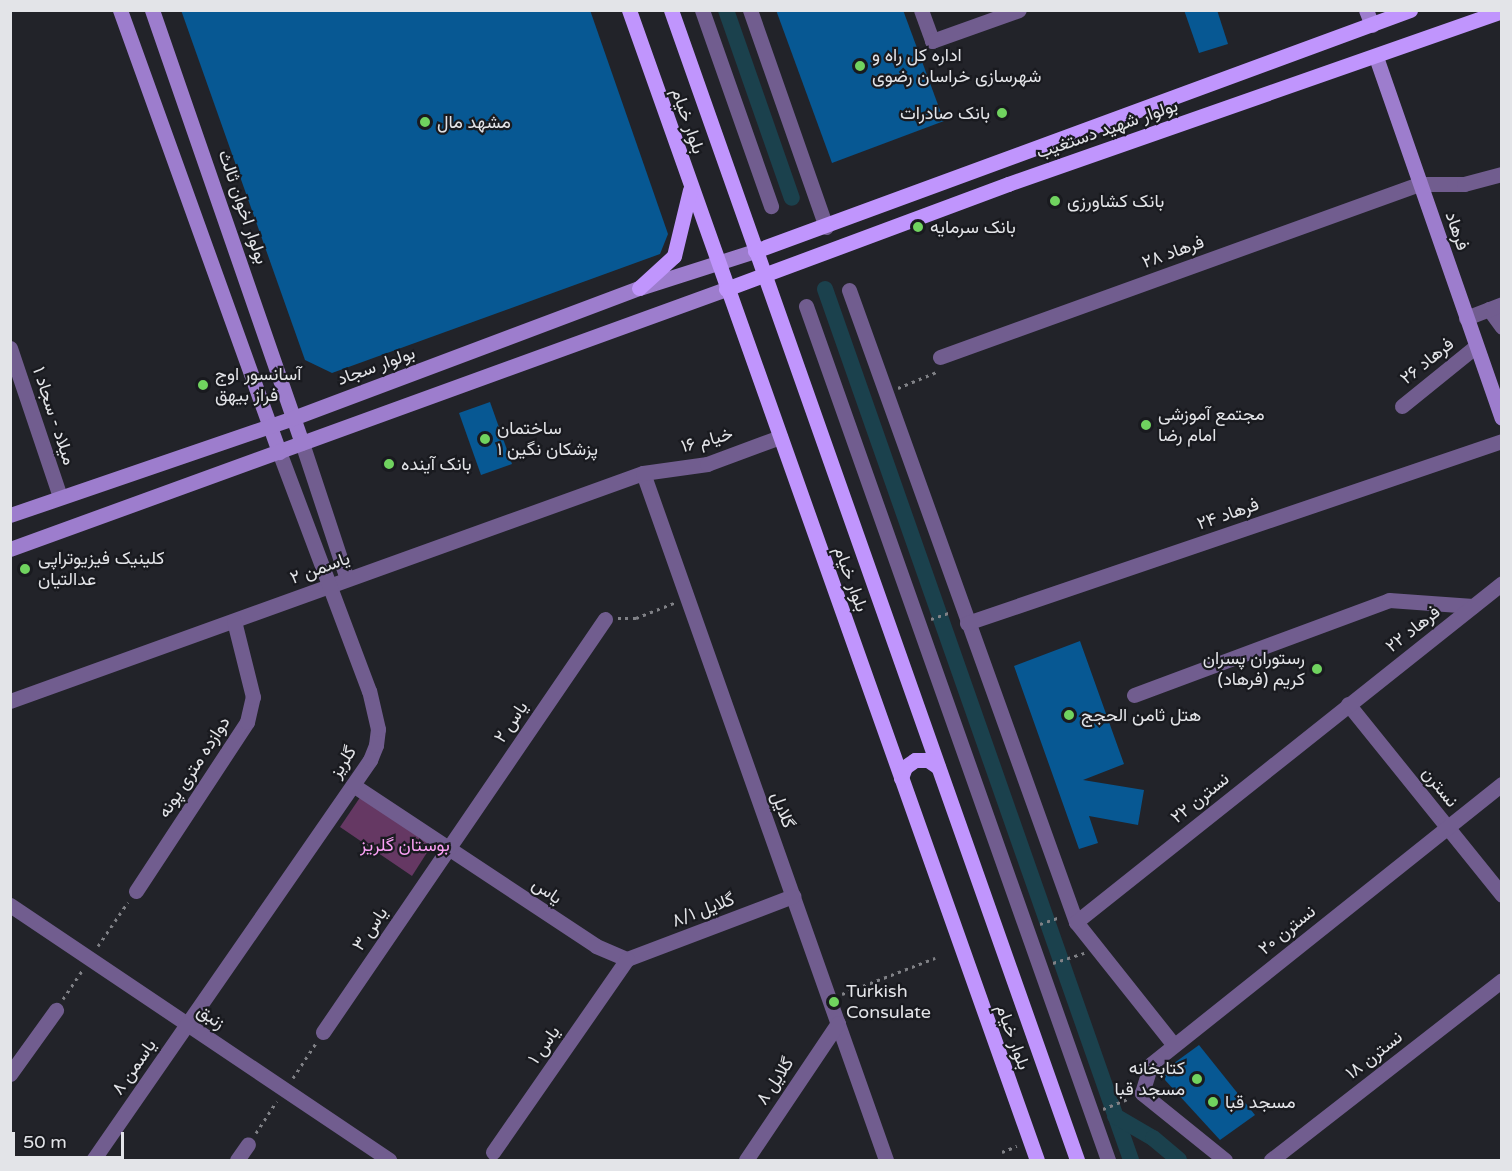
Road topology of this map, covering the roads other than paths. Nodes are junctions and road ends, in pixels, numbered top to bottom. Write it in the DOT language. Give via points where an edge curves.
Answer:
graph roads {
  1 [pos="120,10"];
  2 [pos="152,10"];
  3 [pos="629,10"];
  4 [pos="671,10"];
  5 [pos="702,10"];
  6 [pos="750,10"];
  7 [pos="921,10"];
  8 [pos="1019,10"];
  9 [pos="1410,10"];
  10 [pos="1502,10"];
  11 [pos="1369,18"];
  12 [pos="1376,57"];
  13 [pos="1502,174"];
  14 [pos="1419,184"];
  15 [pos="691,187"];
  16 [pos="771,206"];
  17 [pos="826,227"];
  18 [pos="755,251"];
  19 [pos="716,263"];
  20 [pos="765,277"];
  21 [pos="639,288"];
  22 [pos="726,289"];
  23 [pos="849,290"];
  24 [pos="806,306"];
  25 [pos="1495,307"];
  26 [pos="1467,318"];
  27 [pos="1502,327"];
  28 [pos="1476,346"];
  29 [pos="10,348"];
  30 [pos="940,357"];
  31 [pos="18,390"];
  32 [pos="1402,406"];
  33 [pos="293,418"];
  34 [pos="1502,418"];
  35 [pos="270,426"];
  36 [pos="780,437"];
  37 [pos="1502,441"];
  38 [pos="302,443"];
  39 [pos="279,452"];
  40 [pos="643,472"];
  41 [pos="60,496"];
  42 [pos="10,515"];
  43 [pos="10,549"];
  44 [pos="347,579"];
  45 [pos="1502,583"];
  46 [pos="328,586"];
  47 [pos="1473,606"];
  48 [pos="605,619"];
  49 [pos="234,621"];
  50 [pos="967,623"];
  51 [pos="1134,694"];
  52 [pos="10,700"];
  53 [pos="1348,705"];
  54 [pos="938,768"];
  55 [pos="901,778"];
  56 [pos="1502,784"];
  57 [pos="353,785"];
  58 [pos="1447,828"];
  59 [pos="449,848"];
  60 [pos="136,891"];
  61 [pos="1502,895"];
  62 [pos="793,896"];
  63 [pos="10,905"];
  64 [pos="1074,917"];
  65 [pos="627,959"];
  66 [pos="1502,980"];
  67 [pos="56,1010"];
  68 [pos="838,1023"];
  69 [pos="187,1024"];
  70 [pos="323,1032"];
  71 [pos="1174,1045"];
  72 [pos="10,1074"];
  73 [pos="248,1144"];
  74 [pos="493,1152"];
  75 [pos="93,1161"];
  76 [pos="237,1161"];
  77 [pos="389,1161"];
  78 [pos="746,1161"];
  79 [pos="886,1161"];
  80 [pos="1037,1161"];
  81 [pos="1077,1161"];
  82 [pos="1108,1161"];
  83 [pos="1225,1161"];
  84 [pos="1270,1161"];
  1 -- 35 [label="main road"];
  2 -- 33 [label="main road, بولوار اخوان ثالث"];
  3 -- 15 [label="main road, بلوار خیام"];
  4 -- 18 [label="main road, بلوار خیام"];
  5 -- 16 [label="street"];
  6 -- 17 [label="street"];
  7 -- 8 [label="street" via="932,41"];
  9 -- 11 [label="main road, بولوار شهید دستغیب"];
  10 -- 12 [label="main road, بولوار شهید دستغیب"];
  11 -- 17 [label="main road, بولوار شهید دستغیب"];
  12 -- 14 [label="main road, فرهاد"];
  12 -- 20 [label="main road, بولوار شهید دستغیب" via="1008,184"];
  13 -- 14 [label="street, فرهاد ۲۸" via="1464,184"];
  14 -- 26 [label="main road, فرهاد"];
  14 -- 30 [label="street, فرهاد ۲۸"];
  15 -- 19 [label="main road, بلوار خیام"];
  15 -- 21 [label="main road" via="674,256"];
  17 -- 18 [label="main road, بولوار شهید دستغیب"];
  18 -- 19 [label="main road, بولوار سجاد"];
  18 -- 20 [label="main road, بلوار خیام"];
  19 -- 21 [label="main road, بولوار سجاد"];
  19 -- 22 [label="main road, بلوار خیام"];
  20 -- 22 [label="main road, بولوار شهید دستغیب"];
  20 -- 54 [label="main road, بلوار خیام"];
  21 -- 33 [label="main road, بولوار سجاد"];
  22 -- 36 [label="main road, بلوار خیام"];
  22 -- 38 [label="main road"];
  23 -- 50 [label="street"];
  24 -- 82 [label="street"];
  25 -- 26 [label="street"];
  25 -- 27 [label="street"];
  26 -- 28 [label="main road, فرهاد"];
  28 -- 32 [label="street, فرهاد ۲۶"];
  28 -- 34 [label="main road, فرهاد"];
  29 -- 31 [label="street, میلاد - سجاد ۱"];
  31 -- 41 [label="street, میلاد - سجاد ۱"];
  33 -- 35 [label="main road, بولوار سجاد"];
  33 -- 38 [label="main road, بولوار اخوان ثالث"];
  35 -- 39 [label="main road"];
  35 -- 41 [label="main road, بولوار سجاد"];
  36 -- 40 [label="street, خیام ۱۶" via="707,464"];
  36 -- 55 [label="main road, بلوار خیام"];
  37 -- 50 [label="street, فرهاد ۲۴"];
  38 -- 39 [label="main road"];
  38 -- 44 [label="street"];
  39 -- 43 [label="main road"];
  39 -- 46 [label="street, گلریز"];
  40 -- 44 [label="street, یاسمن ۲"];
  40 -- 62 [label="street, گلایل"];
  41 -- 42 [label="main road, بولوار سجاد"];
  44 -- 46 [label="street, یاسمن ۲"];
  45 -- 47 [label="street, فرهاد ۲۲"];
  46 -- 49 [label="street, یاسمن ۲"];
  46 -- 57 [label="street, گلریز" via="369,691 378,729 370,759"];
  47 -- 51 [label="street" via="1389,600"];
  47 -- 53 [label="street, فرهاد ۲۲"];
  48 -- 59 [label="street, یاس ۲"];
  49 -- 52 [label="street, یاسمن ۲"];
  49 -- 60 [label="street, دوازده متری پونه" via="253,697 247,722"];
  50 -- 64 [label="street"];
  53 -- 58 [label="street, نسترن"];
  53 -- 64 [label="street, نسترن ۲۲"];
  54 -- 55 [label="main road" via="928,760 915,760 905,766"];
  54 -- 81 [label="main road, بلوار خیام"];
  55 -- 80 [label="main road, بلوار خیام"];
  56 -- 58 [label="street, نسترن ۲۰"];
  57 -- 59 [label="street, یاس"];
  57 -- 69 [label="street, گلریز"];
  58 -- 61 [label="street, نسترن"];
  58 -- 71 [label="street, نسترن ۲۰"];
  59 -- 65 [label="street, یاس" via="596,946"];
  59 -- 70 [label="street, یاس ۳"];
  62 -- 65 [label="street, گلایل ۸/۱"];
  62 -- 68 [label="street, گلایل"];
  63 -- 69 [label="street, زنبق"];
  64 -- 71 [label="street"];
  65 -- 74 [label="street, یاس ۱"];
  66 -- 84 [label="street, نسترن ۱۸"];
  67 -- 72 [label="street"];
  68 -- 78 [label="street, گلایل ۸"];
  68 -- 79 [label="street, گلایل"];
  69 -- 75 [label="street, یاسمن ۸"];
  69 -- 77 [label="street, زنبق"];
  71 -- 83 [label="street, نسترن ۲۰" via="1151,1064 1142,1093"];
  73 -- 76 [label="street"];
}
